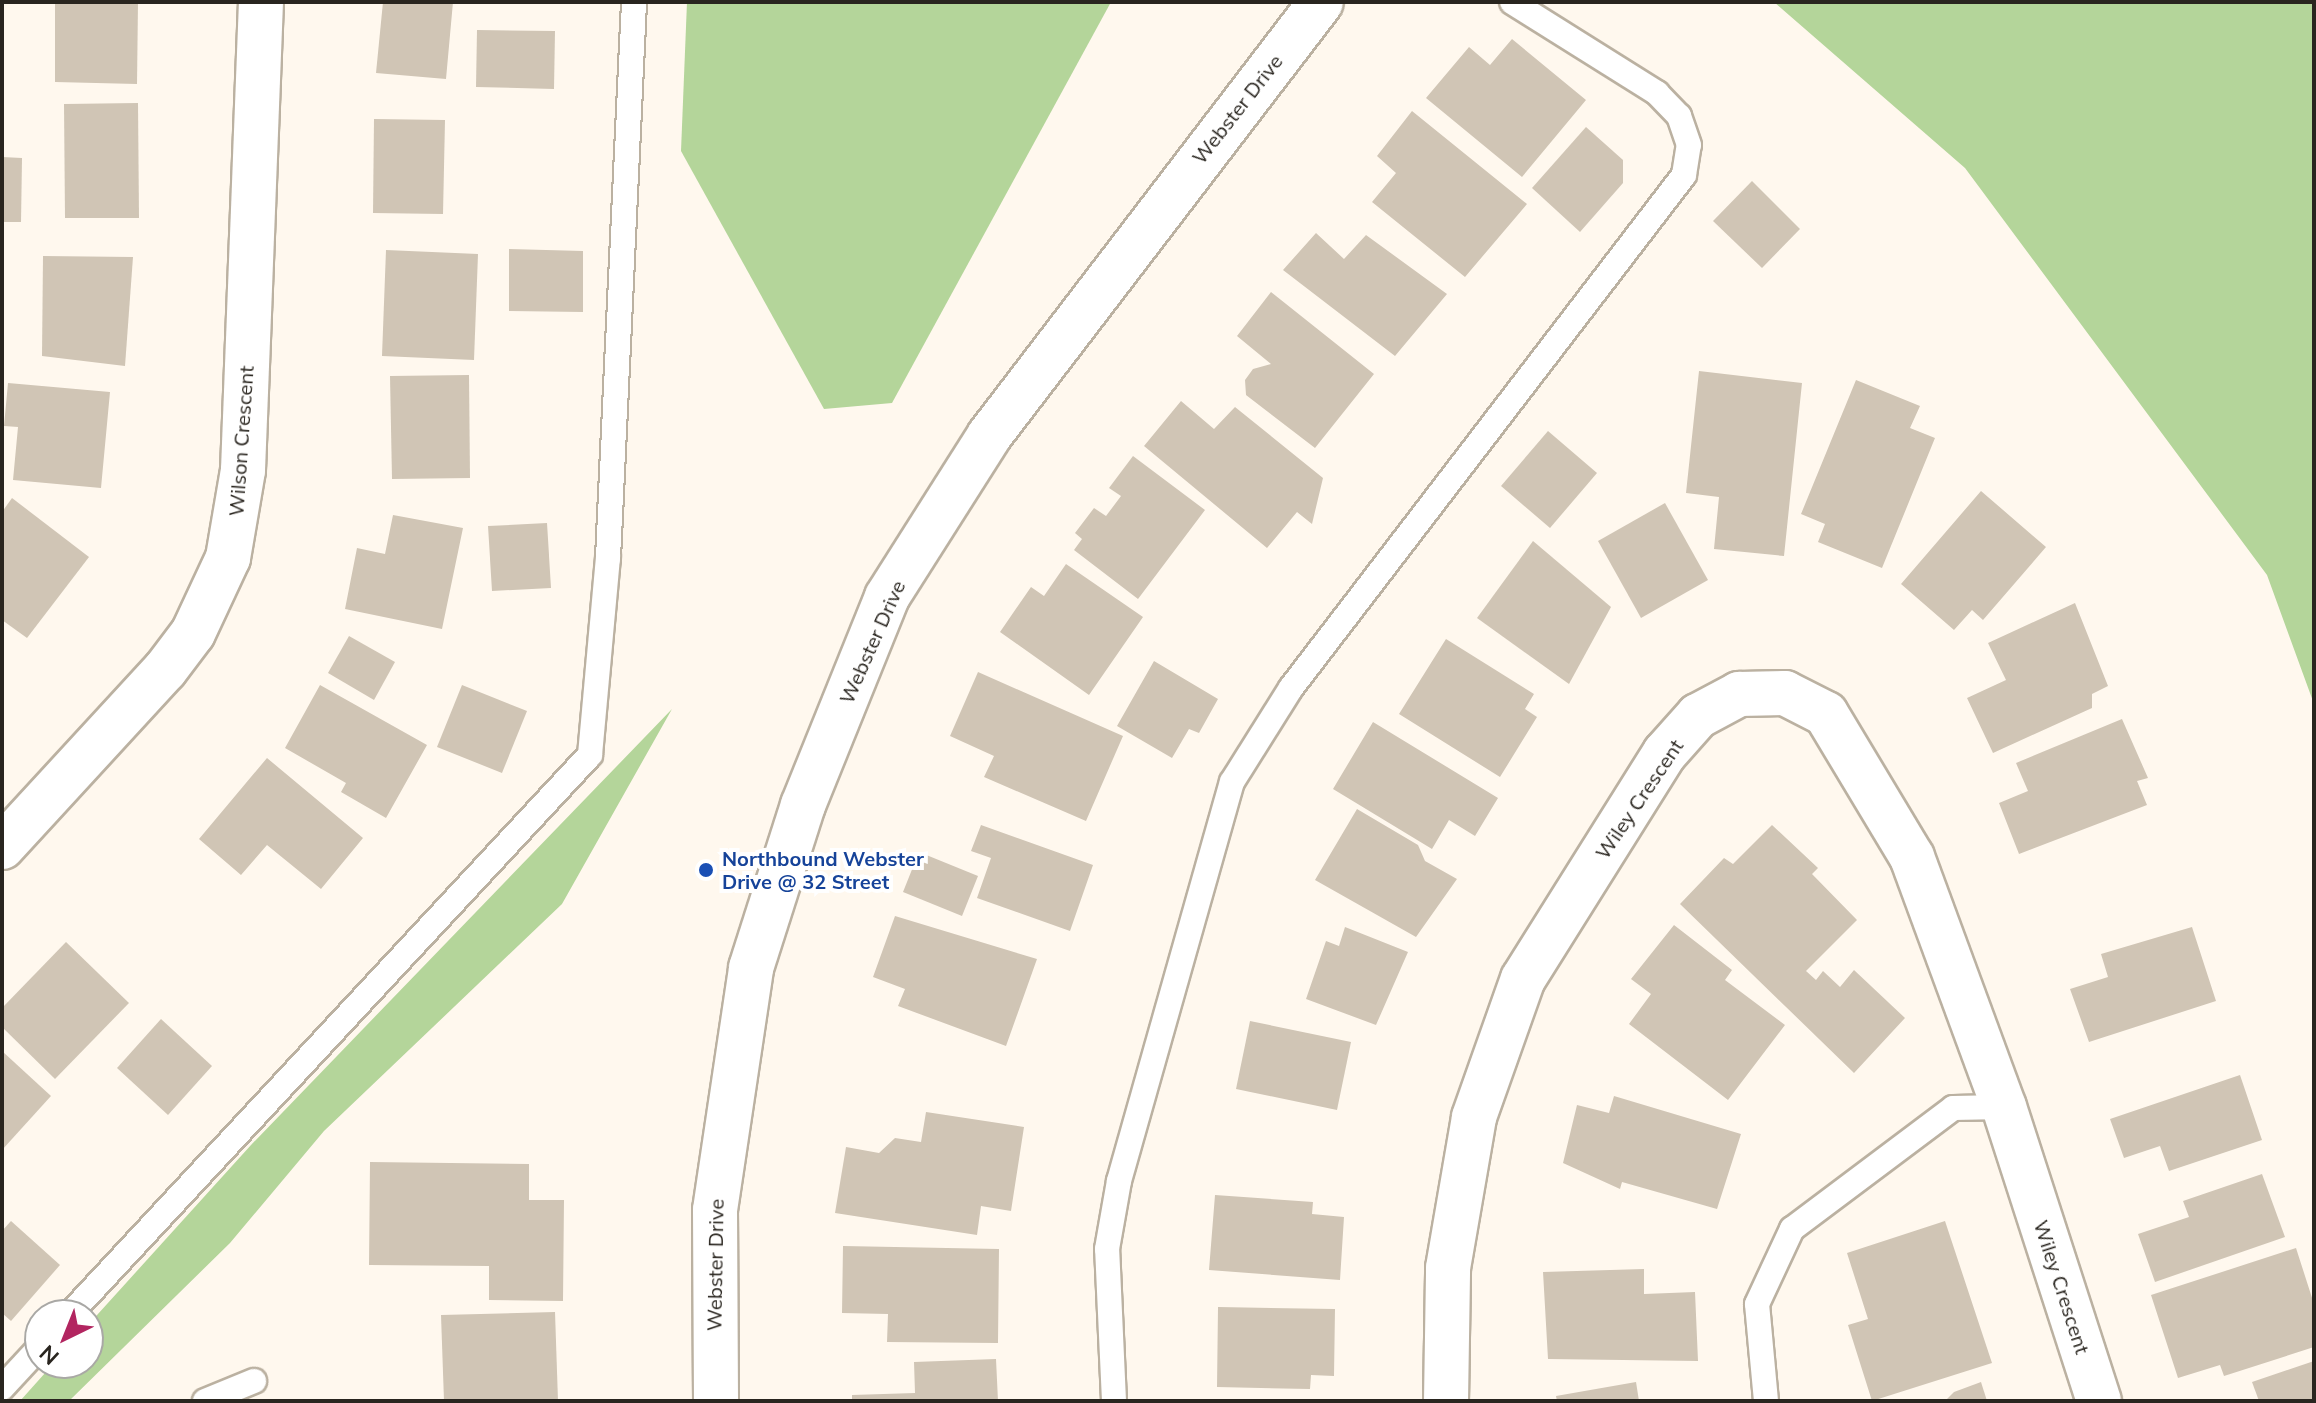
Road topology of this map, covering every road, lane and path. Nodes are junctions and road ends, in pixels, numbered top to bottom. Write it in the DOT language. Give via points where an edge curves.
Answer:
graph roads {
  1 [pos="261,2"];
  2 [pos="634,2"];
  3 [pos="1321,2"];
  4 [pos="1512,2"];
  5 [pos="2,847"];
  6 [pos="2004,1107"];
  7 [pos="84,1299"];
  8 [pos="24,1364"];
  9 [pos="254,1381"];
  10 [pos="2,1388"];
  11 [pos="205,1401"];
  12 [pos="716,1401"];
  13 [pos="1114,1401"];
  14 [pos="1446,1401"];
  15 [pos="1766,1401"];
  16 [pos="2099,1401"];
  1 -- 5 [label="street, Wilson Crescent" via="243,470 228,558 193,633 165,670"];
  2 -- 7 [label="lane" via="608,558 590,755"];
  3 -- 12 [label="street, Webster Drive" via="989,436 887,597 803,805 751,968 715,1210"];
  4 -- 13 [label="lane" via="1657,93 1679,116 1689,145 1684,175 1291,688 1232,782 1112,1222 1107,1249"];
  6 -- 14 [label="street, Wiley Crescent" via="1912,857 1826,714 1785,693 1739,694 1698,716 1665,753 1523,979 1474,1117 1448,1268"];
  6 -- 15 [label="lane" via="1953,1108 1792,1229 1757,1304"];
  6 -- 16 [label="street, Wiley Crescent"];
  8 -- 10 [label="lane"];
  9 -- 11 [label="lane"];
}
